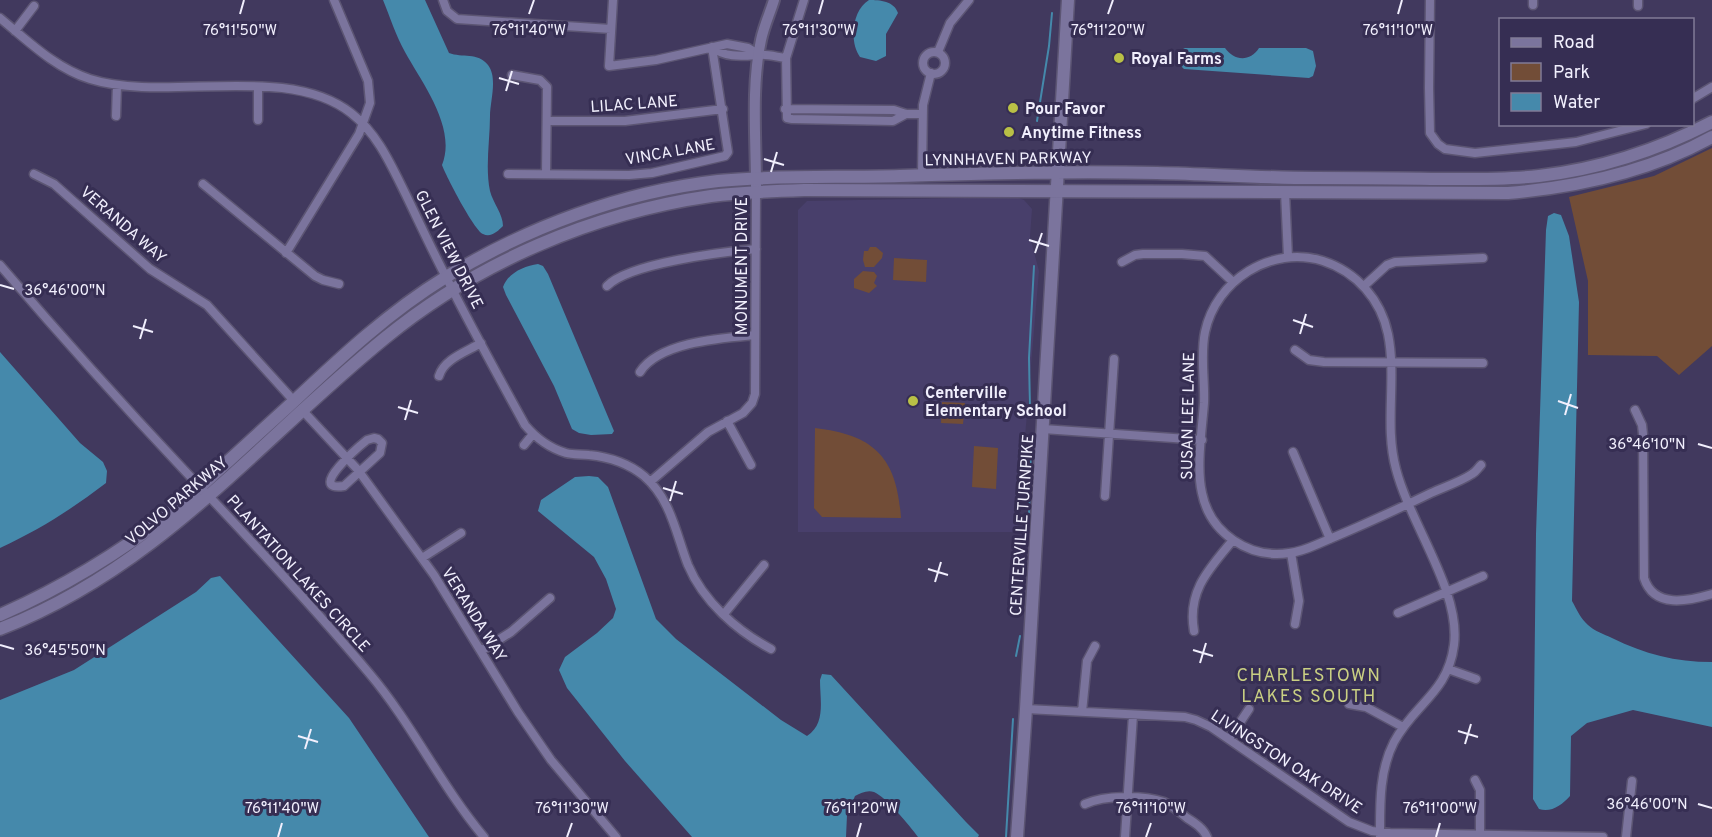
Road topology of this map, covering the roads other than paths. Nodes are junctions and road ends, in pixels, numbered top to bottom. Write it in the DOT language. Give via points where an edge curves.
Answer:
graph roads {
  1 [pos="334,0"];
  2 [pos="443,0"];
  3 [pos="613,0"];
  4 [pos="774,0"];
  5 [pos="804,0"];
  6 [pos="969,0"];
  7 [pos="1068,0"];
  8 [pos="1430,0"];
  9 [pos="34,6"];
  10 [pos="0,18"];
  11 [pos="611,29"];
  12 [pos="15,31"];
  13 [pos="712,47"];
  14 [pos="938,52"];
  15 [pos="758,54"];
  16 [pos="786,58"];
  17 [pos="931,74"];
  18 [pos="512,75"];
  19 [pos="117,85"];
  20 [pos="258,87"];
  21 [pos="1712,87"];
  22 [pos="1694,98"];
  23 [pos="723,109"];
  24 [pos="922,114"];
  25 [pos="116,116"];
  26 [pos="258,120"];
  27 [pos="547,121"];
  28 [pos="1712,122"];
  29 [pos="364,124"];
  30 [pos="1638,126"];
  31 [pos="1712,137"];
  32 [pos="1058,173"];
  33 [pos="34,174"];
  34 [pos="508,174"];
  35 [pos="546,174"];
  36 [pos="922,175"];
  37 [pos="756,178"];
  38 [pos="203,184"];
  39 [pos="1057,191"];
  40 [pos="756,192"];
  41 [pos="1285,192"];
  42 [pos="756,249"];
  43 [pos="286,253"];
  44 [pos="1288,257"];
  45 [pos="1483,258"];
  46 [pos="1122,262"];
  47 [pos="0,265"];
  48 [pos="446,278"];
  49 [pos="1233,282"];
  50 [pos="339,284"];
  51 [pos="607,286"];
  52 [pos="1364,286"];
  53 [pos="453,291"];
  54 [pos="755,335"];
  55 [pos="481,343"];
  56 [pos="1295,350"];
  57 [pos="342,357"];
  58 [pos="1114,359"];
  59 [pos="1390,363"];
  60 [pos="1483,363"];
  61 [pos="353,366"];
  62 [pos="640,372"];
  63 [pos="439,376"];
  64 [pos="294,401"];
  65 [pos="1635,410"];
  66 [pos="303,411"];
  67 [pos="727,421"];
  68 [pos="1043,429"];
  69 [pos="533,434"];
  70 [pos="1109,434"];
  71 [pos="1202,440"];
  72 [pos="524,446"];
  73 [pos="1293,452"];
  74 [pos="347,458"];
  75 [pos="751,465"];
  76 [pos="1480,465"];
  77 [pos="360,472"];
  78 [pos="650,482"];
  79 [pos="200,486"];
  80 [pos="209,496"];
  81 [pos="1105,496"];
  82 [pos="1408,504"];
  83 [pos="461,533"];
  84 [pos="1330,539"];
  85 [pos="1233,540"];
  86 [pos="1291,553"];
  87 [pos="422,558"];
  88 [pos="764,565"];
  89 [pos="1483,576"];
  90 [pos="1447,592"];
  91 [pos="1712,594"];
  92 [pos="550,598"];
  93 [pos="1398,613"];
  94 [pos="724,614"];
  95 [pos="0,615"];
  96 [pos="1295,624"];
  97 [pos="0,629"];
  98 [pos="1194,631"];
  99 [pos="1095,646"];
  100 [pos="771,649"];
  101 [pos="481,651"];
  102 [pos="1448,669"];
  103 [pos="1476,679"];
  104 [pos="1349,704"];
  105 [pos="1026,709"];
  106 [pos="1249,709"];
  107 [pos="1082,712"];
  108 [pos="1133,715"];
  109 [pos="1403,728"];
  110 [pos="1229,739"];
  111 [pos="1475,780"];
  112 [pos="1632,781"];
  113 [pos="1127,798"];
  114 [pos="1085,804"];
  115 [pos="1480,834"];
  116 [pos="1380,835"];
  117 [pos="484,837"];
  118 [pos="616,837"];
  119 [pos="1017,837"];
  120 [pos="1125,837"];
  121 [pos="1207,837"];
  122 [pos="1603,837"];
  123 [pos="1626,837"];
  1 -- 29 [label="street" via="368,81 370,103"];
  2 -- 11 [label="street" via="447,12 457,19"];
  3 -- 11 [label="street"];
  4 -- 15 [label="street, MONUMENT DRIVE"];
  5 -- 16 [label="street"];
  6 -- 14 [label="street" via="950,23"];
  7 -- 32 [label="main road, CENTERVILLE TURNPIKE"];
  8 -- 30 [label="street" via="1430,133 1445,149 1474,153 1576,142"];
  9 -- 12 [label="street"];
  10 -- 12 [label="street, GLEN VIEW DRIVE"];
  11 -- 13 [label="street" via="609,66"];
  12 -- 19 [label="street, GLEN VIEW DRIVE" via="69,70"];
  13 -- 15 [label="street" via="727,44"];
  13 -- 23 [label="street, VINCA LANE"];
  14 -- 17 [label="street" via="945,58 945,65 939,73"];
  14 -- 17 [label="street" via="930,52 923,60 924,68"];
  15 -- 16 [label="street"];
  15 -- 37 [label="street, MONUMENT DRIVE"];
  16 -- 24 [label="street" via="785,109"];
  17 -- 24 [label="street"];
  18 -- 27 [label="street" via="544,83 548,91"];
  19 -- 20 [label="street, GLEN VIEW DRIVE"];
  19 -- 25 [label="street"];
  20 -- 26 [label="street"];
  20 -- 29 [label="street, GLEN VIEW DRIVE" via="317,94 342,106"];
  21 -- 22 [label="street"];
  23 -- 27 [label="street, LILAC LANE" via="626,121"];
  23 -- 35 [label="street, VINCA LANE" via="726,156 629,175"];
  24 -- 36 [label="street"];
  27 -- 35 [label="street"];
  28 -- 32 [label="main road, LYNNHAVEN PARKWAY" via="1618,160 1525,177"];
  29 -- 43 [label="street"];
  29 -- 48 [label="street, GLEN VIEW DRIVE" via="387,156"];
  31 -- 41 [label="main road, LYNNHAVEN PARKWAY" via="1639,168 1562,187 1508,192"];
  32 -- 36 [label="main road, LYNNHAVEN PARKWAY"];
  32 -- 39 [label="main road, CENTERVILLE TURNPIKE"];
  33 -- 64 [label="street, VERANDA WAY" via="54,183 150,269 207,305"];
  34 -- 35 [label="street, VINCA LANE"];
  36 -- 37 [label="main road, LYNNHAVEN PARKWAY"];
  37 -- 40 [label="street, MONUMENT DRIVE"];
  37 -- 48 [label="main road, LYNNHAVEN PARKWAY" via="691,185 600,207 536,231"];
  38 -- 43 [label="street"];
  39 -- 40 [label="main road, LYNNHAVEN PARKWAY"];
  39 -- 41 [label="main road, LYNNHAVEN PARKWAY"];
  39 -- 68 [label="main road, CENTERVILLE TURNPIKE"];
  40 -- 42 [label="street, MONUMENT DRIVE"];
  40 -- 53 [label="main road, LYNNHAVEN PARKWAY" via="684,201 605,220 529,249"];
  41 -- 44 [label="street"];
  42 -- 51 [label="street" via="662,264 619,276"];
  42 -- 54 [label="street, MONUMENT DRIVE"];
  43 -- 50 [label="street" via="315,276"];
  44 -- 49 [label="street, SUSAN LEE LANE" via="1267,261"];
  44 -- 52 [label="street" via="1322,261"];
  45 -- 52 [label="street" via="1395,262"];
  46 -- 49 [label="street" via="1143,254 1199,254"];
  47 -- 79 [label="street, PLANTATION LAKES CIRCLE"];
  48 -- 53 [label="street, GLEN VIEW DRIVE"];
  48 -- 57 [label="main road, LYNNHAVEN PARKWAY" via="398,310"];
  49 -- 71 [label="street, SUSAN LEE LANE" via="1216,304 1206,328"];
  52 -- 59 [label="street" via="1383,318"];
  53 -- 55 [label="street, GLEN VIEW DRIVE"];
  53 -- 61 [label="main road, LYNNHAVEN PARKWAY" via="407,321"];
  54 -- 62 [label="street" via="672,349 649,360"];
  54 -- 67 [label="street, MONUMENT DRIVE" via="755,397 748,409"];
  55 -- 63 [label="street" via="447,362"];
  55 -- 69 [label="street, GLEN VIEW DRIVE"];
  56 -- 59 [label="street" via="1313,361"];
  57 -- 64 [label="main road, VOLVO PARKWAY"];
  58 -- 70 [label="street"];
  59 -- 60 [label="street"];
  59 -- 82 [label="street" via="1392,451"];
  61 -- 66 [label="main road, VOLVO PARKWAY"];
  64 -- 79 [label="main road, VOLVO PARKWAY"];
  65 -- 91 [label="street" via="1643,434 1646,585 1654,595 1666,600"];
  66 -- 74 [label="street, VERANDA WAY"];
  66 -- 80 [label="main road, VOLVO PARKWAY"];
  67 -- 75 [label="street"];
  67 -- 78 [label="street, MONUMENT DRIVE" via="694,443"];
  68 -- 70 [label="street"];
  68 -- 105 [label="main road, CENTERVILLE TURNPIKE"];
  69 -- 72 [label="street"];
  69 -- 78 [label="street, GLEN VIEW DRIVE" via="565,453 622,463"];
  70 -- 71 [label="street"];
  70 -- 81 [label="street"];
  71 -- 85 [label="street, SUSAN LEE LANE" via="1203,497 1217,525"];
  73 -- 84 [label="street"];
  74 -- 77 [label="street, VERANDA WAY"];
  74 -- 77 [label="street" via="333,472 334,485 344,486"];
  74 -- 77 [label="street" via="367,440 374,438 382,443 380,453"];
  76 -- 82 [label="street, SUSAN LEE LANE" via="1472,474"];
  77 -- 87 [label="street, VERANDA WAY"];
  78 -- 94 [label="street, GLEN VIEW DRIVE" via="665,502 694,578"];
  79 -- 80 [label="street, PLANTATION LAKES CIRCLE"];
  79 -- 95 [label="main road, VOLVO PARKWAY" via="109,558 55,590"];
  80 -- 97 [label="main road, VOLVO PARKWAY" via="118,568 55,604"];
  80 -- 117 [label="street, PLANTATION LAKES CIRCLE" via="378,685"];
  82 -- 84 [label="street, SUSAN LEE LANE"];
  82 -- 90 [label="street"];
  83 -- 87 [label="street"];
  84 -- 86 [label="street, SUSAN LEE LANE"];
  85 -- 86 [label="street, SUSAN LEE LANE" via="1254,551"];
  85 -- 98 [label="street" via="1197,590"];
  86 -- 96 [label="street" via="1299,601"];
  87 -- 101 [label="street, VERANDA WAY"];
  88 -- 94 [label="street"];
  89 -- 90 [label="street"];
  90 -- 93 [label="street"];
  90 -- 102 [label="street" via="1455,637"];
  92 -- 101 [label="street" via="512,632"];
  94 -- 100 [label="street, GLEN VIEW DRIVE"];
  99 -- 107 [label="street" via="1087,662"];
  101 -- 118 [label="street, VERANDA WAY" via="553,763"];
  102 -- 103 [label="street"];
  102 -- 109 [label="street" via="1437,691"];
  104 -- 109 [label="street" via="1366,707"];
  105 -- 107 [label="street, LIVINGSTON OAK DRIVE"];
  105 -- 119 [label="main road, CENTERVILLE TURNPIKE"];
  106 -- 110 [label="street"];
  107 -- 108 [label="street, LIVINGSTON OAK DRIVE"];
  108 -- 110 [label="street, LIVINGSTON OAK DRIVE" via="1185,717"];
  108 -- 113 [label="street"];
  109 -- 116 [label="street" via="1386,764"];
  110 -- 116 [label="street, LIVINGSTON OAK DRIVE" via="1349,822"];
  111 -- 115 [label="street" via="1480,790"];
  112 -- 123 [label="street"];
  113 -- 114 [label="street" via="1104,798"];
  113 -- 120 [label="street"];
  113 -- 121 [label="street" via="1165,803 1201,828"];
  115 -- 116 [label="street, LIVINGSTON OAK DRIVE"];
  115 -- 122 [label="street, LIVINGSTON OAK DRIVE"];
}
